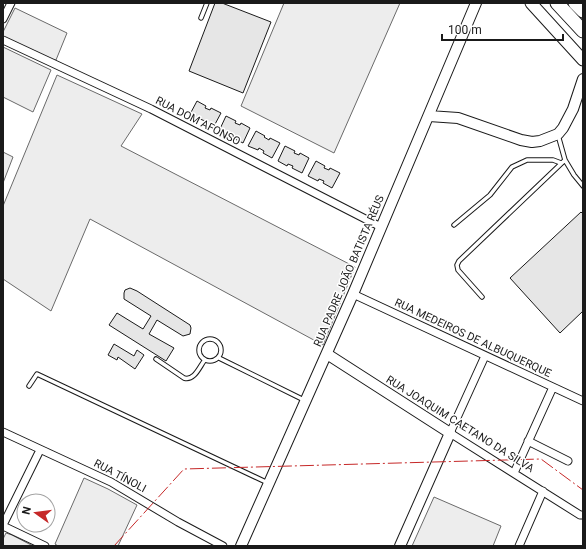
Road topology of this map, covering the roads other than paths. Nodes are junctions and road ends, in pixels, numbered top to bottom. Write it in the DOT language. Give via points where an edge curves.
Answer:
graph roads {
  1 [pos="11,3"];
  2 [pos="207,3"];
  3 [pos="476,3"];
  4 [pos="530,3"];
  5 [pos="557,3"];
  6 [pos="575,3"];
  7 [pos="583,12"];
  8 [pos="201,18"];
  9 [pos="3,19"];
  10 [pos="583,31"];
  11 [pos="3,40"];
  12 [pos="578,47"];
  13 [pos="583,60"];
  14 [pos="583,80"];
  15 [pos="429,116"];
  16 [pos="558,134"];
  17 [pos="563,161"];
  18 [pos="583,186"];
  19 [pos="454,225"];
  20 [pos="381,227"];
  21 [pos="353,294"];
  22 [pos="482,297"];
  23 [pos="327,354"];
  24 [pos="485,356"];
  25 [pos="219,358"];
  26 [pos="156,359"];
  27 [pos="204,360"];
  28 [pos="29,386"];
  29 [pos="553,387"];
  30 [pos="306,401"];
  31 [pos="583,401"];
  32 [pos="3,432"];
  33 [pos="450,433"];
  34 [pos="528,441"];
  35 [pos="40,450"];
  36 [pos="568,460"];
  37 [pos="514,473"];
  38 [pos="269,483"];
  39 [pos="543,491"];
  40 [pos="582,515"];
  41 [pos="3,526"];
  42 [pos="45,546"];
  43 [pos="223,546"];
  44 [pos="241,546"];
  45 [pos="400,546"];
  46 [pos="519,546"];
  1 -- 9 [label="street"];
  2 -- 8 [label="lane"];
  3 -- 15 [label="main road, RUA PADRE JOÃO BATISTA RÉUS"];
  4 -- 12 [label="main road"];
  5 -- 10 [label="highway"];
  6 -- 7 [label="highway"];
  11 -- 20 [label="street, RUA DOM AFONSO" via="151,109"];
  12 -- 13 [label="main road"];
  14 -- 16 [label="main road" via="568,120"];
  15 -- 16 [label="main road" via="458,118 532,142"];
  15 -- 20 [label="main road, RUA PADRE JOÃO BATISTA RÉUS"];
  16 -- 17 [label="lane"];
  17 -- 18 [label="lane"];
  17 -- 19 [label="lane" via="527,160 512,167 490,195"];
  17 -- 22 [label="lane" via="459,261 458,270"];
  20 -- 21 [label="main road, RUA PADRE JOÃO BATISTA RÉUS"];
  21 -- 23 [label="main road, RUA PADRE JOÃO BATISTA RÉUS"];
  21 -- 24 [label="street, RUA MEDEIROS DE ALBUQUERQUE"];
  23 -- 30 [label="main road, RUA PADRE JOÃO BATISTA RÉUS"];
  23 -- 33 [label="main road, RUA JOAQUIM CAETANO DA SILVA"];
  24 -- 29 [label="street, RUA MEDEIROS DE ALBUQUERQUE"];
  24 -- 33 [label="street"];
  25 -- 27 [label="lane" via="212,362"];
  25 -- 27 [label="lane" via="222,352 220,345 215,340 208,339 198,348 199,355"];
  25 -- 30 [label="lane"];
  26 -- 27 [label="lane" via="189,379"];
  28 -- 38 [label="lane" via="37,374"];
  29 -- 31 [label="street, RUA MEDEIROS DE ALBUQUERQUE"];
  29 -- 34 [label="street"];
  30 -- 38 [label="main road, RUA PADRE JOÃO BATISTA RÉUS"];
  32 -- 35 [label="street, RUA TÍNOLI"];
  33 -- 37 [label="street, RUA JOAQUIM CAETANO DA SILVA"];
  33 -- 45 [label="main road"];
  34 -- 36 [label="street"];
  34 -- 37 [label="street"];
  35 -- 41 [label="street"];
  35 -- 43 [label="street, RUA TÍNOLI" via="110,482"];
  37 -- 39 [label="street, RUA JOAQUIM CAETANO DA SILVA"];
  38 -- 44 [label="main road, RUA PADRE JOÃO BATISTA RÉUS"];
  39 -- 40 [label="street, RUA JOAQUIM CAETANO DA SILVA"];
  39 -- 46 [label="street"];
  41 -- 42 [label="street"];
}
